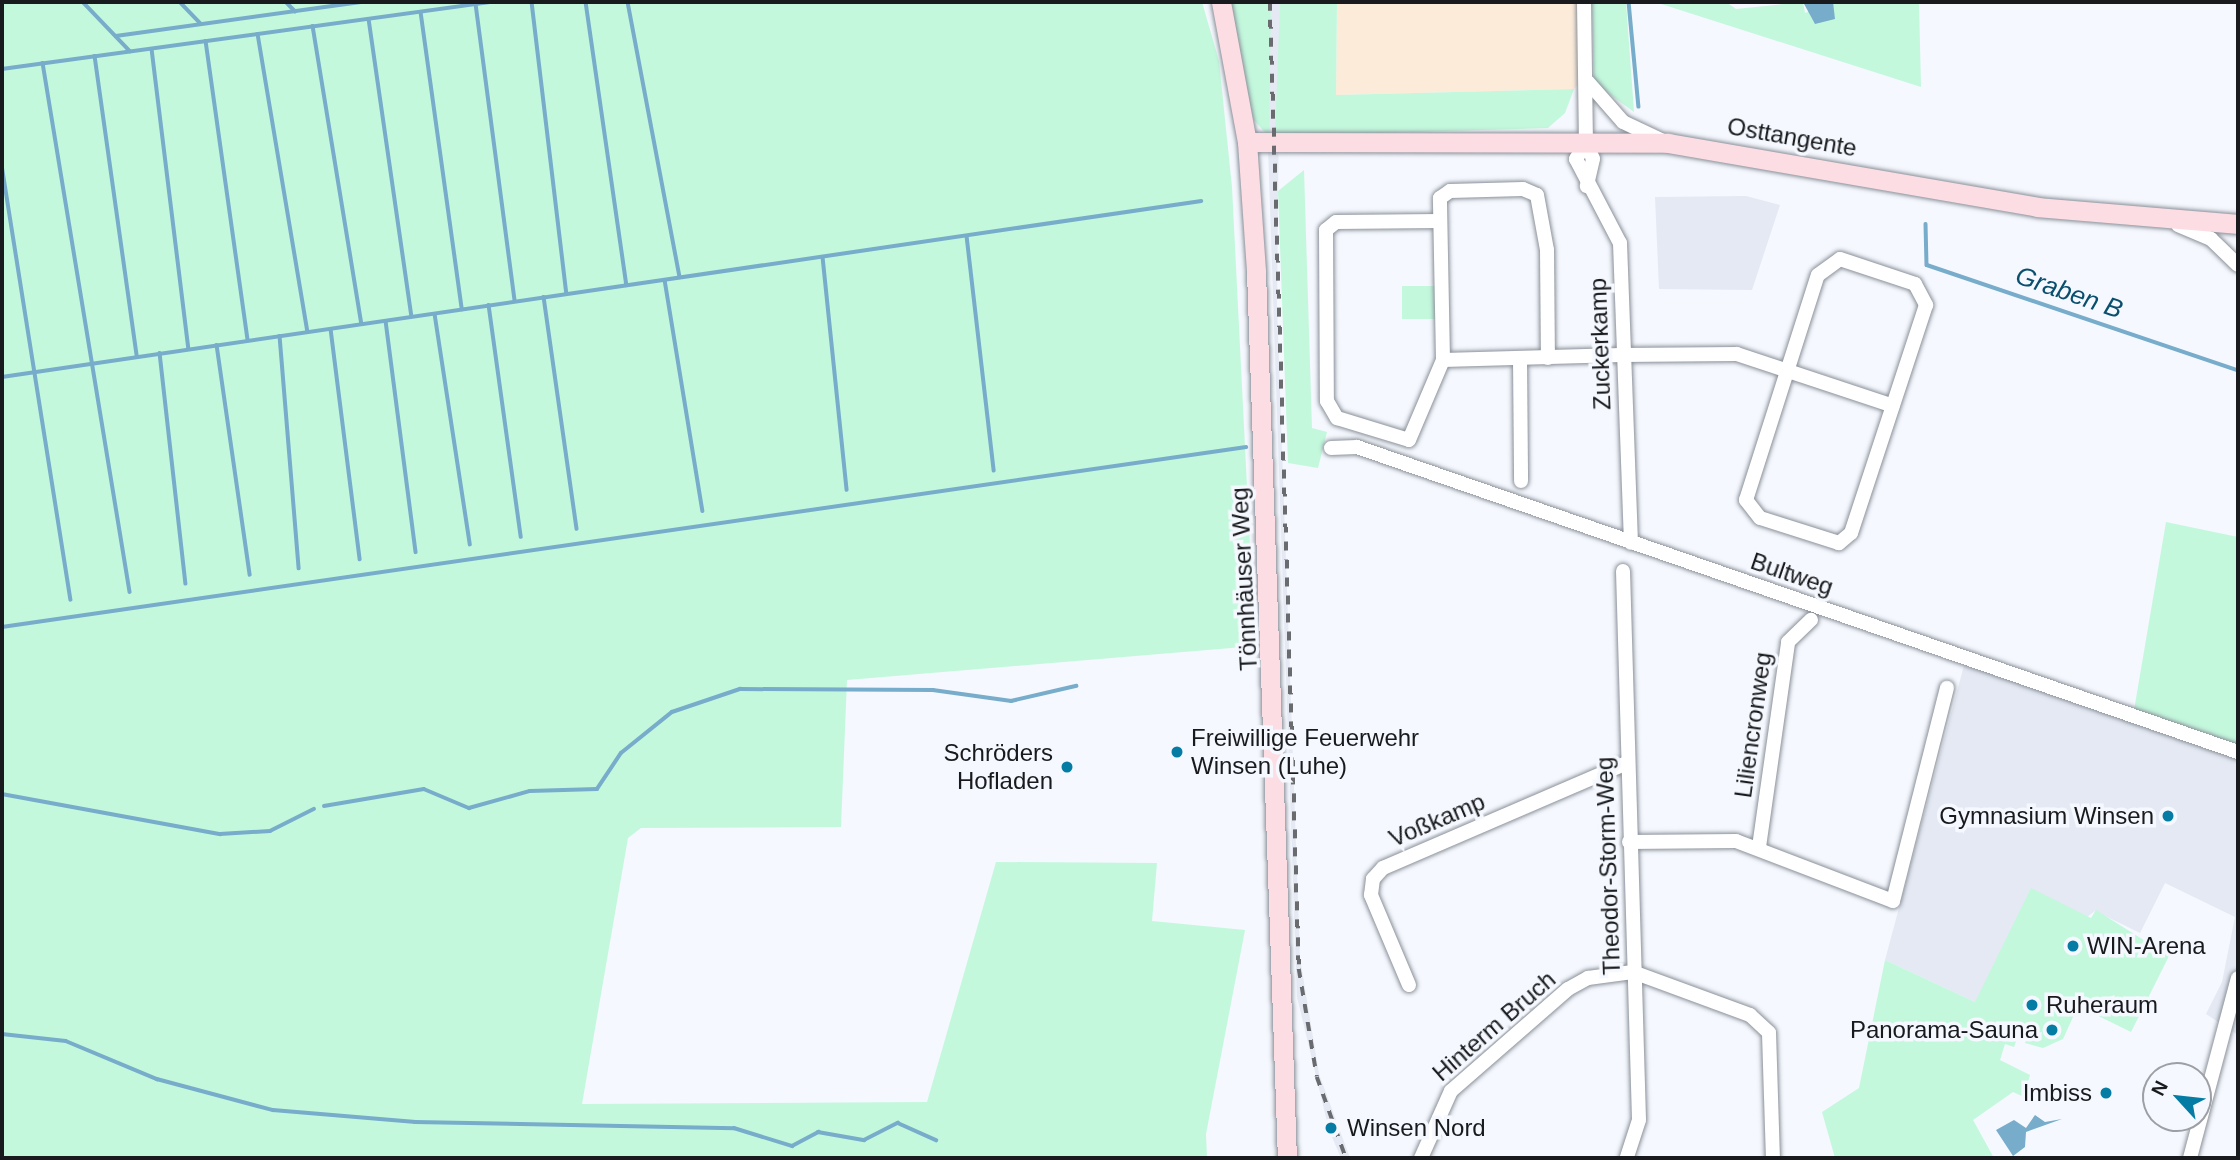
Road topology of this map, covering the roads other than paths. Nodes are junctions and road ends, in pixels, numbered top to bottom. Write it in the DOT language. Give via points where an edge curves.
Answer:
graph roads {
  1 [pos="1221,2"];
  2 [pos="1584,2"];
  3 [pos="1586,77"];
  4 [pos="1586,143"];
  5 [pos="1668,143"];
  6 [pos="1248,151"];
  7 [pos="1439,220"];
  8 [pos="2167,221"];
  9 [pos="2238,224"];
  10 [pos="2238,265"];
  11 [pos="1620,355"];
  12 [pos="1520,358"];
  13 [pos="1548,358"];
  14 [pos="1443,360"];
  15 [pos="1788,370"];
  16 [pos="1893,406"];
  17 [pos="1331,448"];
  18 [pos="1521,481"];
  19 [pos="1628,509"];
  20 [pos="1601,532"];
  21 [pos="1632,543"];
  22 [pos="1623,571"];
  23 [pos="1811,620"];
  24 [pos="1947,688"];
  25 [pos="2238,752"];
  26 [pos="1627,763"];
  27 [pos="1629,842"];
  28 [pos="1759,847"];
  29 [pos="1633,971"];
  30 [pos="2238,978"];
  31 [pos="1409,985"];
  32 [pos="1287,1158"];
  33 [pos="1421,1158"];
  34 [pos="1627,1158"];
  35 [pos="1773,1158"];
  36 [pos="2190,1158"];
  1 -- 6 [label="main road, Tönnhäuser Weg"];
  2 -- 3 [label="street, Zuckerkamp"];
  3 -- 4 [label="street, Zuckerkamp"];
  3 -- 5 [label="street" via="1604,107"];
  4 -- 5 [label="main road, Osttangente"];
  4 -- 6 [label="main road, Osttangente"];
  4 -- 11 [label="street, Zuckerkamp" via="1592,159 1587,186 1620,243"];
  5 -- 8 [label="main road, Osttangente" via="2003,202"];
  6 -- 32 [label="main road, Tönnhäuser Weg" via="1272,635"];
  7 -- 13 [label="street" via="1440,198 1450,191 1537,195 1548,250"];
  7 -- 14 [label="street"];
  7 -- 14 [label="street" via="1336,222 1326,230 1328,411 1401,439 1419,428"];
  8 -- 9 [label="main road, Osttangente"];
  8 -- 10 [label="street" via="2211,239"];
  11 -- 13 [label="street"];
  11 -- 15 [label="street" via="1737,354"];
  11 -- 19 [label="street, Zuckerkamp"];
  12 -- 13 [label="street"];
  12 -- 14 [label="street"];
  12 -- 18 [label="street"];
  15 -- 16 [label="street"];
  15 -- 16 [label="street" via="1818,275 1832,260 1914,284 1926,305"];
  15 -- 16 [label="street" via="1747,492 1748,508 1760,518 1845,542"];
  17 -- 20 [label="street, Bultweg" via="1357,447"];
  19 -- 20 [label="street"];
  19 -- 21 [label="street, Zuckerkamp"];
  20 -- 21 [label="street, Bultweg"];
  21 -- 25 [label="street, Bultweg"];
  22 -- 26 [label="street, Theodor-Storm-Weg"];
  23 -- 28 [label="street, Liliencronweg" via="1788,642"];
  24 -- 28 [label="street" via="1893,901"];
  26 -- 27 [label="street, Theodor-Storm-Weg"];
  26 -- 31 [label="street, Voßkamp" via="1383,868 1373,879 1371,895"];
  27 -- 28 [label="street" via="1725,841"];
  27 -- 29 [label="street, Theodor-Storm-Weg"];
  29 -- 33 [label="street, Hinterm Bruch" via="1588,978 1568,989 1451,1091"];
  29 -- 34 [label="street, Theodor-Storm-Weg" via="1639,1120"];
  29 -- 35 [label="street" via="1750,1015 1769,1033"];
  30 -- 36 [label="street"];
}
